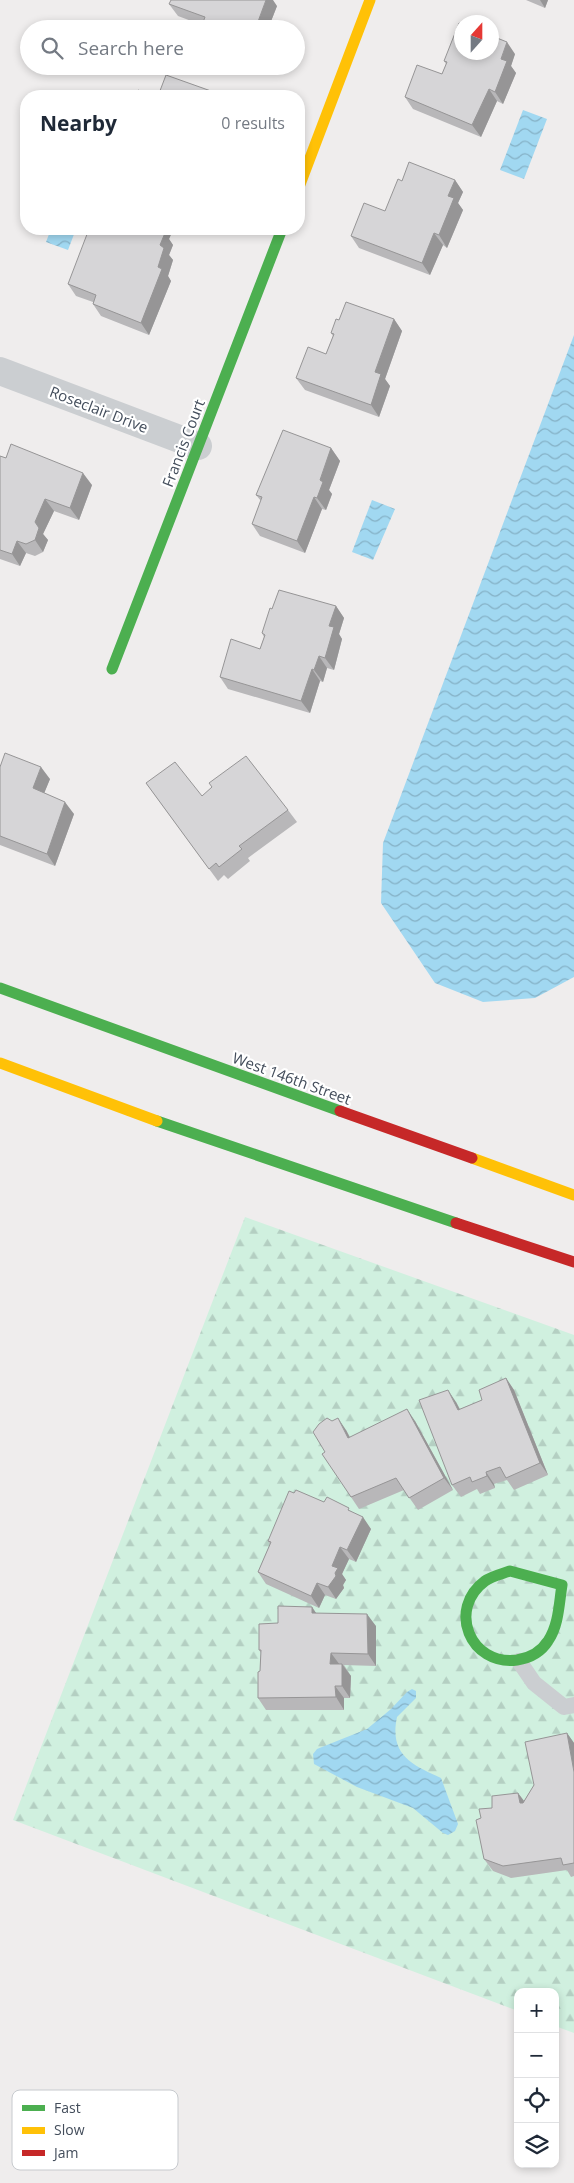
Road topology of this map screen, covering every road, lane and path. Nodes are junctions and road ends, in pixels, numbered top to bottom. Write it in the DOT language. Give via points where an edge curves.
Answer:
graph roads {
  1 [pos="370,0"];
  2 [pos="305,171"];
  3 [pos="280,235"];
  4 [pos="0,371"];
  5 [pos="198,446"];
  6 [pos="112,669"];
  7 [pos="0,988"];
  8 [pos="0,1063"];
  9 [pos="574,1195"];
  10 [pos="574,1262"];
  11 [pos="568,1582"];
  12 [pos="519,1661"];
  13 [pos="574,1705"];
  1 -- 2 [label="main road"];
  3 -- 5 [label="main road, Francis Court"];
  4 -- 5 [label="street, Roseclair Drive"];
  5 -- 6 [label="main road, Francis Court"];
  7 -- 9 [label="main road, West 146th Street"];
  8 -- 10 [label="main road" via="202,1138"];
  11 -- 12 [label="main road" via="552,1635 544,1647"];
  11 -- 12 [label="main road" via="510,1571 482,1581 471,1593 465,1615 470,1637 490,1657 504,1662"];
  12 -- 13 [label="lane" via="534,1683 564,1707"];
}
